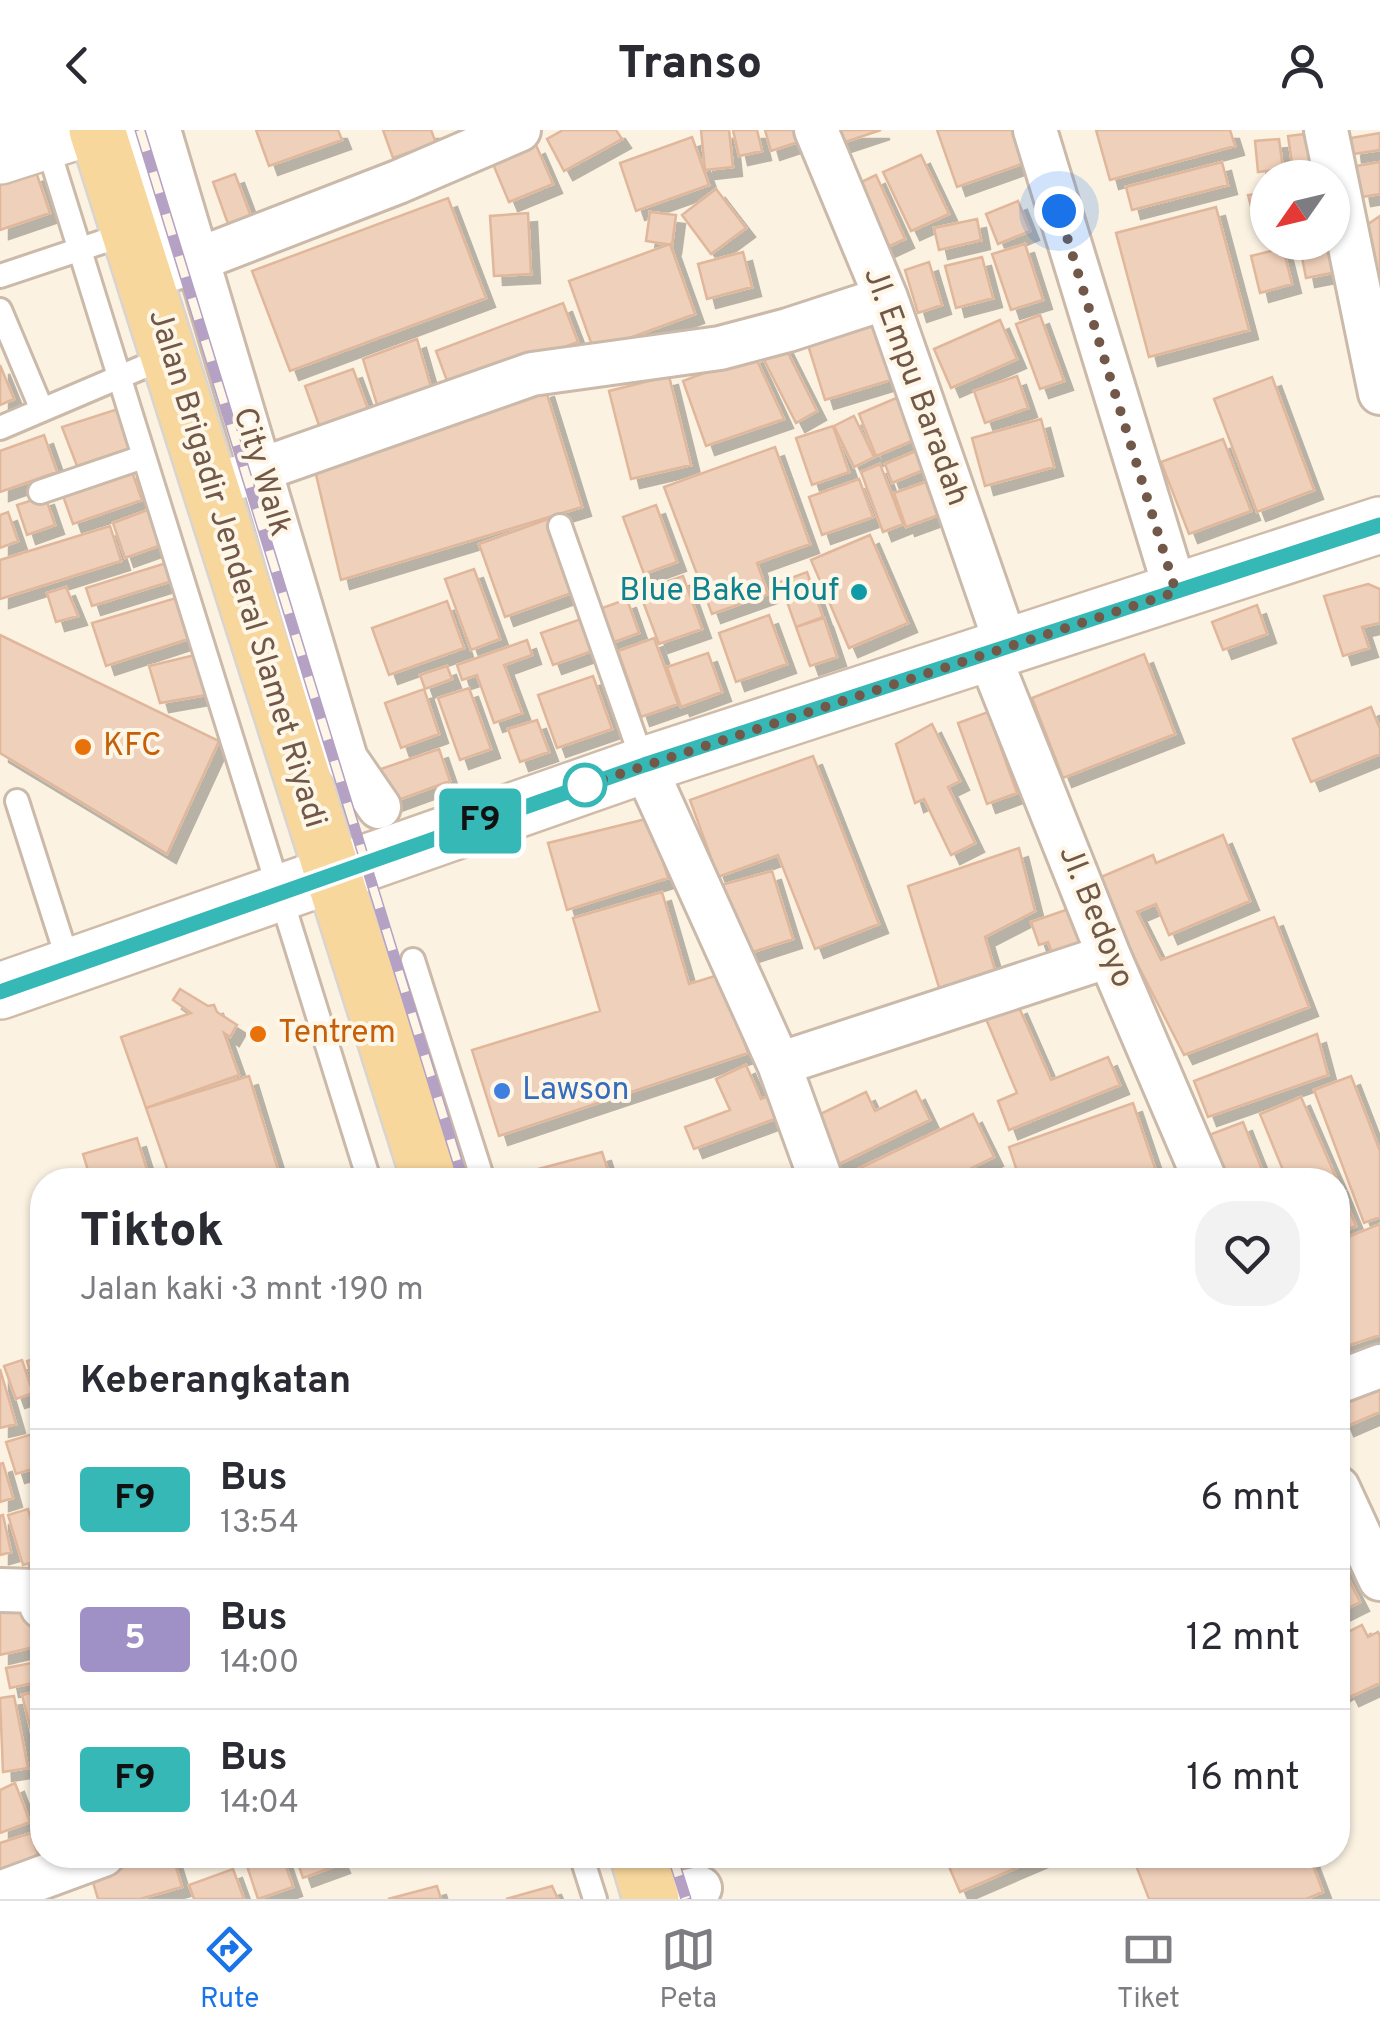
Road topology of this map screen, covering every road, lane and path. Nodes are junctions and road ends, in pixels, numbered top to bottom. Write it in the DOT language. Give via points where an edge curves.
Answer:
graph roads {
  1 [pos="128,130"];
  2 [pos="159,130"];
  3 [pos="519,130"];
  4 [pos="816,130"];
  5 [pos="1035,130"];
  6 [pos="1326,130"];
  7 [pos="53,138"];
  8 [pos="149,263"];
  9 [pos="0,276"];
  10 [pos="886,298"];
  11 [pos="0,310"];
  12 [pos="169,356"];
  13 [pos="118,376"];
  14 [pos="1380,393"];
  15 [pos="42,410"];
  16 [pos="0,428"];
  17 [pos="144,457"];
  18 [pos="235,485"];
  19 [pos="40,492"];
  20 [pos="1380,524"];
  21 [pos="560,526"];
  22 [pos="1176,592"];
  23 [pos="997,650"];
  24 [pos="644,765"];
  25 [pos="17,801"];
  26 [pos="379,807"];
  27 [pos="342,870"];
  28 [pos="268,879"];
  29 [pos="64,949"];
  30 [pos="1110,956"];
  31 [pos="413,960"];
  32 [pos="0,992"];
  33 [pos="779,1064"];
  34 [pos="365,1168"];
  35 [pos="427,1168"];
  36 [pos="445,1168"];
  37 [pos="479,1168"];
  38 [pos="818,1168"];
  39 [pos="1200,1168"];
  40 [pos="1380,1366"];
  41 [pos="1350,1377"];
  42 [pos="1350,1514"];
  43 [pos="1380,1579"];
  44 [pos="0,1590"];
  45 [pos="30,1591"];
  46 [pos="67,1868"];
  47 [pos="585,1868"];
  48 [pos="0,1892"];
  49 [pos="595,1899"];
  1 -- 8 [label="lane"];
  2 -- 8 [label="street, City Walk"];
  3 -- 8 [label="street" via="398,182"];
  4 -- 10 [label="street, Jl. Empu Baradah"];
  5 -- 22 [label="street"];
  6 -- 14 [label="street"];
  7 -- 8 [label="main road, Jalan Brigadir Jenderal Slamet Riyadi"];
  8 -- 9 [label="lane"];
  8 -- 12 [label="main road, Jalan Brigadir Jenderal Slamet Riyadi"];
  8 -- 13 [label="lane"];
  8 -- 18 [label="street, City Walk"];
  10 -- 18 [label="street" via="720,348 532,374"];
  10 -- 23 [label="street, Jl. Empu Baradah"];
  11 -- 15 [label="lane"];
  12 -- 13 [label="lane"];
  12 -- 18 [label="main road, Jalan Brigadir Jenderal Slamet Riyadi"];
  13 -- 15 [label="lane"];
  13 -- 17 [label="lane"];
  15 -- 16 [label="lane"];
  17 -- 19 [label="lane"];
  17 -- 28 [label="lane"];
  18 -- 26 [label="street, City Walk" via="346,759"];
  18 -- 27 [label="main road, Jalan Brigadir Jenderal Slamet Riyadi"];
  20 -- 22 [label="main road"];
  21 -- 24 [label="lane"];
  22 -- 23 [label="main road"];
  23 -- 24 [label="main road"];
  23 -- 30 [label="street, Jl. Bedoyo"];
  24 -- 27 [label="main road"];
  24 -- 33 [label="street"];
  25 -- 29 [label="lane"];
  27 -- 28 [label="main road"];
  27 -- 35 [label="main road, Jalan Brigadir Jenderal Slamet Riyadi"];
  27 -- 36 [label="lane"];
  28 -- 29 [label="main road"];
  28 -- 34 [label="lane"];
  29 -- 32 [label="main road"];
  30 -- 33 [label="street"];
  30 -- 39 [label="street, Jl. Bedoyo"];
  31 -- 37 [label="lane"];
  33 -- 38 [label="street"];
  40 -- 41 [label="street"];
  42 -- 43 [label="street"];
  44 -- 45 [label="street"];
  46 -- 48 [label="street"];
  47 -- 49 [label="lane"];
}
